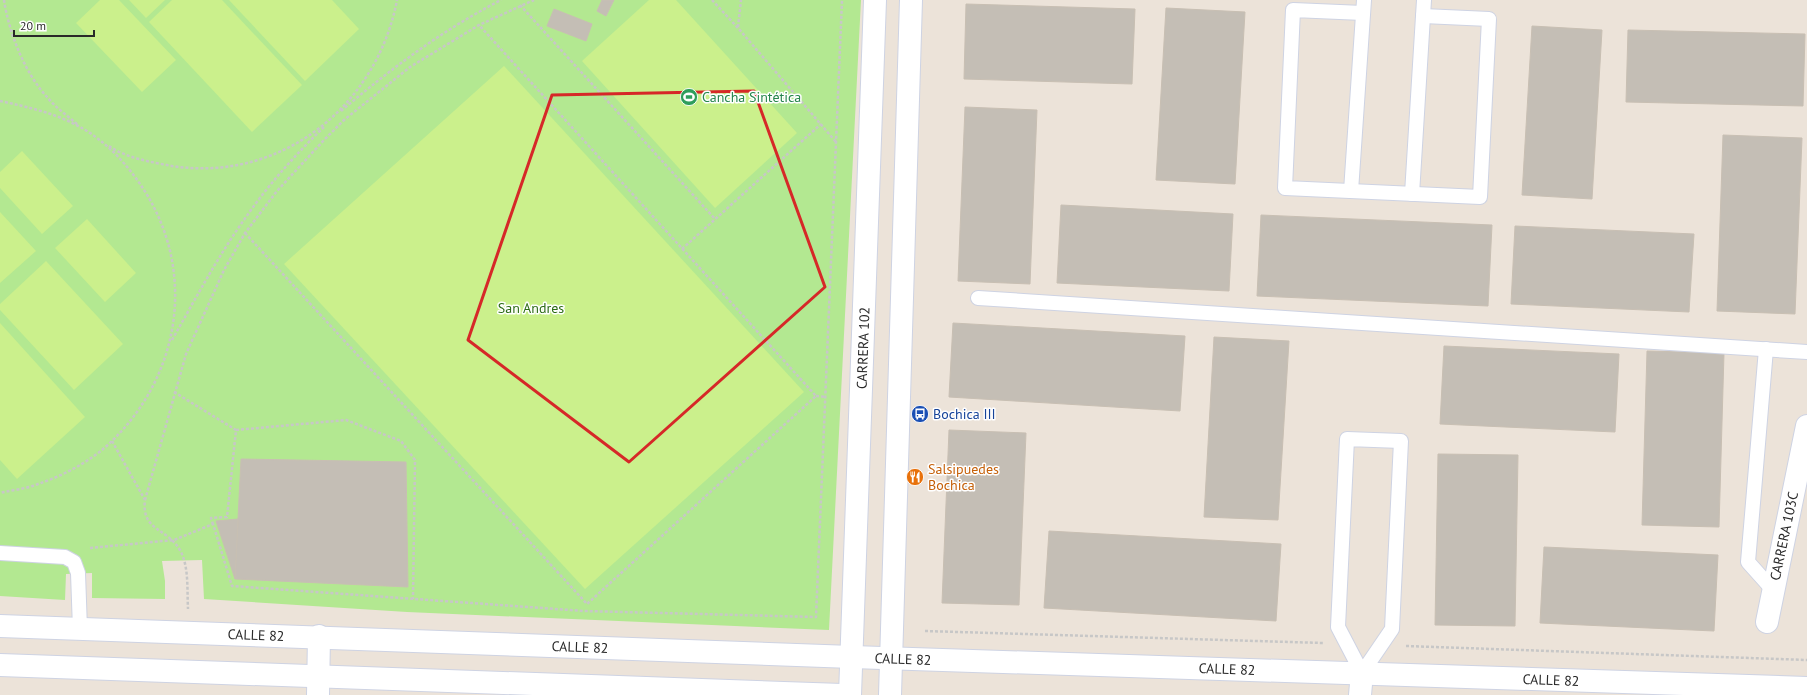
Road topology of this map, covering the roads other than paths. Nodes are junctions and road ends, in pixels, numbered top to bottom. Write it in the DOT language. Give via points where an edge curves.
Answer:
graph roads {
  1 [pos="875,0"];
  2 [pos="911,0"];
  3 [pos="1424,0"];
  4 [pos="1363,7"];
  5 [pos="1423,16"];
  6 [pos="1351,191"];
  7 [pos="1412,194"];
  8 [pos="978,298"];
  9 [pos="1766,350"];
  10 [pos="1807,352"];
  11 [pos="1807,426"];
  12 [pos="0,553"];
  13 [pos="1773,590"];
  14 [pos="1767,622"];
  15 [pos="0,626"];
  16 [pos="80,629"];
  17 [pos="319,636"];
  18 [pos="852,657"];
  19 [pos="892,658"];
  20 [pos="0,665"];
  21 [pos="1362,673"];
  22 [pos="319,686"];
  23 [pos="1564,688"];
  24 [pos="1807,688"];
  25 [pos="1768,691"];
  26 [pos="842,695"];
  27 [pos="850,695"];
  28 [pos="890,695"];
  29 [pos="1360,695"];
  1 -- 18 [label="street, CARRERA 102"];
  2 -- 19 [label="street"];
  3 -- 5 [label="lane"];
  4 -- 6 [label="lane"];
  4 -- 6 [label="lane" via="1293,10 1284,188"];
  5 -- 7 [label="lane"];
  5 -- 7 [label="lane" via="1489,19 1480,197"];
  6 -- 7 [label="lane"];
  8 -- 9 [label="lane"];
  9 -- 10 [label="lane"];
  9 -- 13 [label="lane" via="1748,562"];
  11 -- 13 [label="street, CARRERA 103C"];
  12 -- 16 [label="lane" via="65,557 74,562 78,573"];
  13 -- 14 [label="street, CARRERA 103C"];
  15 -- 16 [label="street, CALLE 82"];
  16 -- 17 [label="street, CALLE 82"];
  17 -- 18 [label="street, CALLE 82"];
  17 -- 22 [label="street"];
  18 -- 19 [label="street, CALLE 82"];
  18 -- 27 [label="street, CARRERA 102"];
  19 -- 21 [label="street, CALLE 82"];
  19 -- 28 [label="street"];
  20 -- 22 [label="street"];
  21 -- 21 [label="lane" via="1392,629 1401,441 1347,439 1338,627"];
  21 -- 23 [label="street, CALLE 82"];
  21 -- 29 [label="street"];
  22 -- 26 [label="street"];
  23 -- 25 [label="street, CALLE 82"];
  24 -- 25 [label="street, CALLE 82"];
}
